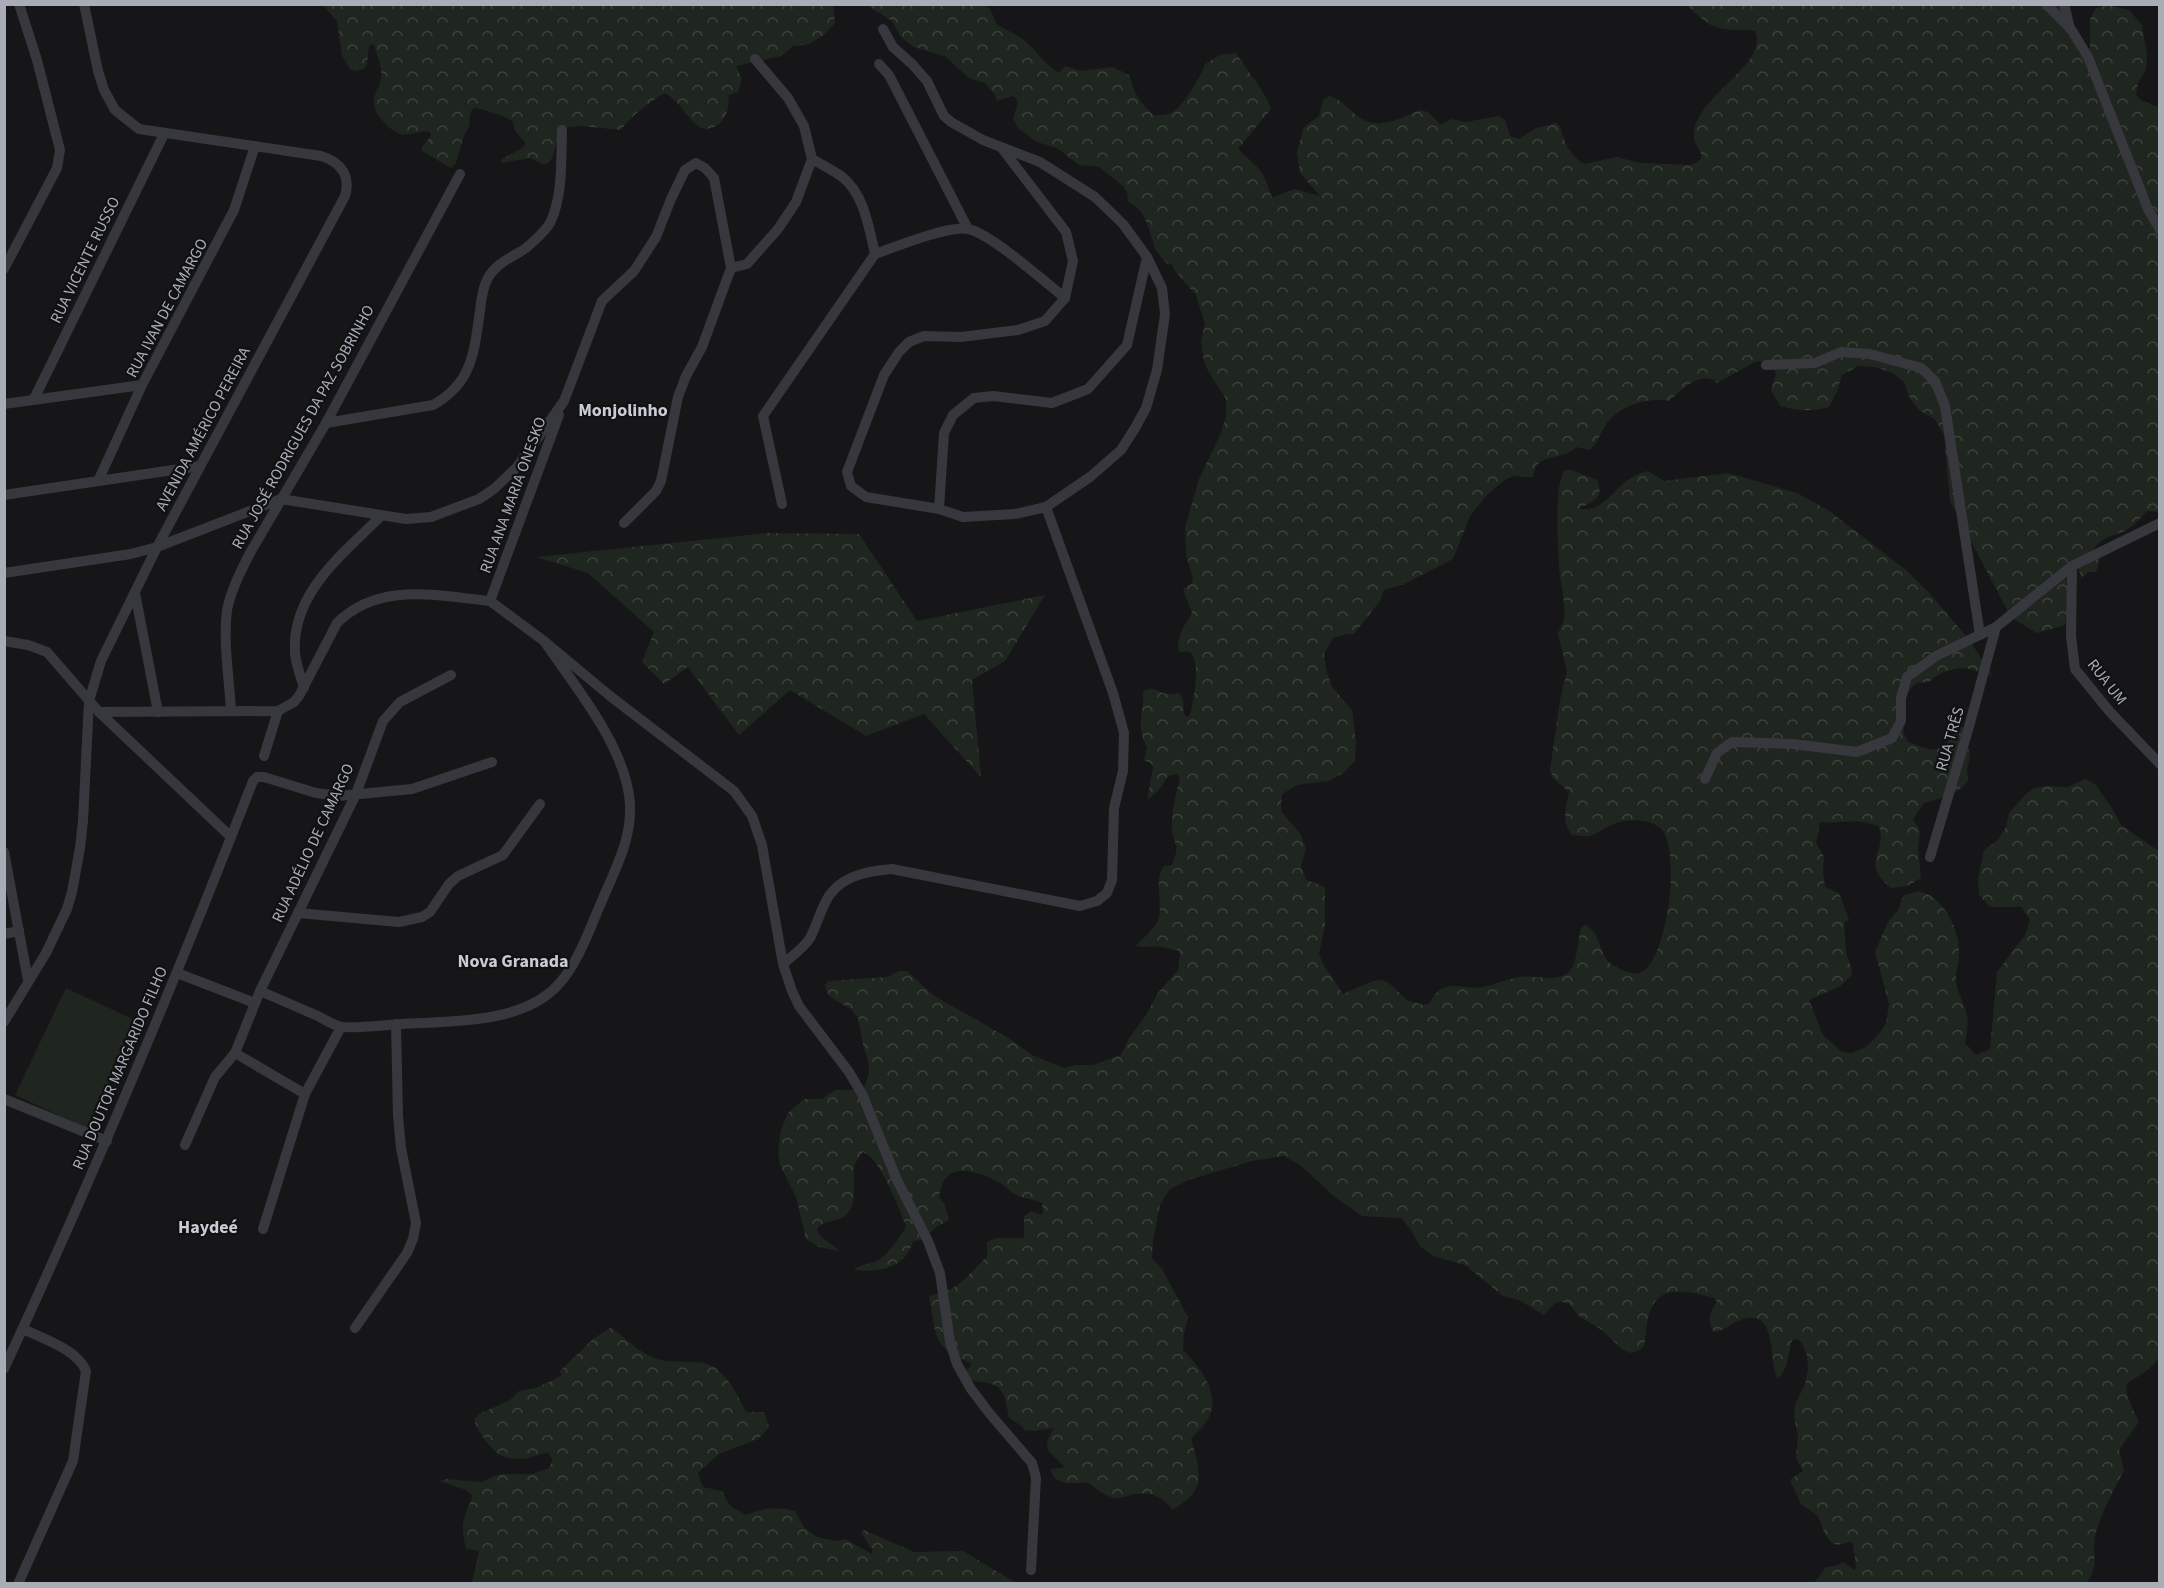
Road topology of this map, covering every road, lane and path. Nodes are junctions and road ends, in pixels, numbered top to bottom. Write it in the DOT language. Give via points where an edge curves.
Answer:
graph roads {
  1 [pos="19,4"];
  2 [pos="84,4"];
  3 [pos="2046,4"];
  4 [pos="2064,4"];
  5 [pos="883,29"];
  6 [pos="2070,29"];
  7 [pos="755,58"];
  8 [pos="879,64"];
  9 [pos="562,130"];
  10 [pos="164,134"];
  11 [pos="255,146"];
  12 [pos="1001,147"];
  13 [pos="812,159"];
  14 [pos="459,174"];
  15 [pos="968,229"];
  16 [pos="2160,230"];
  17 [pos="875,254"];
  18 [pos="1147,256"];
  19 [pos="731,268"];
  20 [pos="4,269"];
  21 [pos="1065,298"];
  22 [pos="1766,365"];
  23 [pos="142,385"];
  24 [pos="34,399"];
  25 [pos="564,400"];
  26 [pos="4,404"];
  27 [pos="326,423"];
  28 [pos="200,465"];
  29 [pos="98,481"];
  30 [pos="4,495"];
  31 [pos="281,499"];
  32 [pos="782,504"];
  33 [pos="1046,507"];
  34 [pos="939,509"];
  35 [pos="381,516"];
  36 [pos="624,523"];
  37 [pos="2160,524"];
  38 [pos="157,547"];
  39 [pos="2072,566"];
  40 [pos="4,573"];
  41 [pos="135,593"];
  42 [pos="490,601"];
  43 [pos="1996,627"];
  44 [pos="1980,635"];
  45 [pos="4,641"];
  46 [pos="544,641"];
  47 [pos="451,675"];
  48 [pos="304,688"];
  49 [pos="89,701"];
  50 [pos="231,710"];
  51 [pos="278,711"];
  52 [pos="99,712"];
  53 [pos="158,712"];
  54 [pos="264,756"];
  55 [pos="492,762"];
  56 [pos="2160,764"];
  57 [pos="1705,779"];
  58 [pos="356,794"];
  59 [pos="540,804"];
  60 [pos="231,837"];
  61 [pos="4,852"];
  62 [pos="1930,857"];
  63 [pos="298,912"];
  64 [pos="19,931"];
  65 [pos="4,934"];
  66 [pos="783,964"];
  67 [pos="177,973"];
  68 [pos="28,980"];
  69 [pos="260,991"];
  70 [pos="255,1003"];
  71 [pos="8,1008"];
  72 [pos="4,1022"];
  73 [pos="396,1024"];
  74 [pos="341,1027"];
  75 [pos="235,1053"];
  76 [pos="305,1094"];
  77 [pos="4,1099"];
  78 [pos="106,1141"];
  79 [pos="185,1145"];
  80 [pos="263,1229"];
  81 [pos="355,1328"];
  82 [pos="23,1329"];
  83 [pos="4,1369"];
  84 [pos="1031,1570"];
  85 [pos="18,1584"];
  1 -- 20 [label="street" via="60,150 57,168"];
  2 -- 10 [label="street" via="98,71 115,111 139,129"];
  3 -- 6 [label="street"];
  4 -- 6 [label="street"];
  5 -- 12 [label="street" via="892,48 927,81 944,116"];
  6 -- 16 [label="street" via="2088,57 2148,209"];
  7 -- 13 [label="street" via="788,98 804,126"];
  8 -- 15 [label="street" via="889,75"];
  9 -- 27 [label="street" via="560,187 550,222 527,247 490,275 481,300 473,356 459,386 433,405"];
  10 -- 11 [label="street"];
  10 -- 24 [label="street, RUA VICENTE RUSSO"];
  11 -- 23 [label="street, RUA IVAN DE CAMARGO" via="232,216"];
  11 -- 28 [label="street, AVENIDA AMÉRICO PEREIRA" via="330,159 346,174 348,185"];
  12 -- 18 [label="street" via="1040,162 1095,197 1123,224"];
  12 -- 21 [label="street" via="1066,231 1073,261"];
  13 -- 17 [label="street" via="843,178 861,203"];
  13 -- 19 [label="street" via="796,202 778,229 747,264"];
  14 -- 27 [label="street, RUA JOSÉ RODRIGUES DA PAZ SOBRINHO"];
  15 -- 17 [label="street" via="950,230"];
  15 -- 21 [label="street" via="990,239"];
  17 -- 32 [label="street" via="763,416"];
  18 -- 33 [label="street" via="1162,288 1165,314 1157,370 1146,408 1121,450 1086,481"];
  18 -- 34 [label="street" via="1126,345 1088,390 1052,403 993,396 974,398 953,415 944,433"];
  19 -- 25 [label="street" via="714,178 696,163 685,170 657,237 634,271 602,301"];
  19 -- 36 [label="street" via="702,347 678,397 661,481"];
  21 -- 34 [label="street" via="1046,321 1018,330 961,337 924,336 904,347 884,375 847,472 850,486 866,497"];
  22 -- 44 [label="street" via="1815,363 1841,352 1870,354 1921,368 1935,381 1945,406"];
  23 -- 24 [label="street"];
  23 -- 29 [label="street, RUA IVAN DE CAMARGO"];
  24 -- 26 [label="street"];
  25 -- 35 [label="street" via="517,466 479,499 431,517"];
  25 -- 42 [label="street, RUA ANA MARIA ONESKO"];
  27 -- 31 [label="street, RUA JOSÉ RODRIGUES DA PAZ SOBRINHO"];
  28 -- 29 [label="street"];
  28 -- 38 [label="street, AVENIDA AMÉRICO PEREIRA"];
  29 -- 30 [label="street"];
  31 -- 35 [label="street"];
  31 -- 38 [label="street"];
  31 -- 50 [label="street, RUA JOSÉ RODRIGUES DA PAZ SOBRINHO" via="230,597 226,627"];
  33 -- 34 [label="street" via="1015,514 963,517"];
  33 -- 66 [label="street" via="1124,733 1123,771 1114,808 1112,880 1107,893 1080,906 892,869 865,873 834,889 811,937"];
  35 -- 48 [label="street" via="320,576 307,599 295,643"];
  37 -- 39 [label="street"];
  38 -- 40 [label="street"];
  38 -- 41 [label="street, AVENIDA AMÉRICO PEREIRA"];
  39 -- 43 [label="street"];
  39 -- 56 [label="street, RUA UM" via="2071,636 2075,669"];
  41 -- 49 [label="street, AVENIDA AMÉRICO PEREIRA" via="108,645"];
  41 -- 53 [label="street"];
  42 -- 46 [label="street"];
  42 -- 48 [label="street" via="415,595 377,598 361,605 337,623"];
  43 -- 44 [label="street"];
  43 -- 62 [label="street, RUA TRÊS"];
  44 -- 57 [label="street" via="1936,656 1907,677 1901,721 1892,738 1857,752 1732,742 1717,753"];
  45 -- 49 [label="street" via="47,652"];
  46 -- 66 [label="street" via="734,790 743,802 762,845"];
  46 -- 73 [label="street" via="605,733 620,765 631,814 623,851 581,947 556,988 531,1004 484,1020"];
  47 -- 58 [label="street, RUA ADÉLIO DE CAMARGO" via="391,710 377,735"];
  48 -- 51 [label="street" via="294,702"];
  49 -- 52 [label="street"];
  49 -- 68 [label="street, AVENIDA AMÉRICO PEREIRA" via="83,821 72,891 46,953"];
  50 -- 51 [label="street"];
  50 -- 53 [label="street"];
  51 -- 54 [label="street"];
  52 -- 53 [label="street"];
  52 -- 60 [label="street"];
  55 -- 58 [label="street" via="412,789"];
  58 -- 60 [label="street, RUA DOUTOR MARGARIDO FILHO" via="327,796 257,777"];
  58 -- 63 [label="street, RUA ADÉLIO DE CAMARGO"];
  59 -- 63 [label="street" via="503,855 453,880 422,917 399,922"];
  60 -- 67 [label="street, RUA DOUTOR MARGARIDO FILHO"];
  61 -- 64 [label="street"];
  63 -- 69 [label="street, RUA ADÉLIO DE CAMARGO"];
  64 -- 65 [label="street"];
  64 -- 68 [label="street"];
  66 -- 84 [label="street" via="799,1006 862,1094 897,1180 928,1241 940,1273 957,1364 971,1389 1032,1463 1036,1478"];
  67 -- 70 [label="street"];
  67 -- 78 [label="street, RUA DOUTOR MARGARIDO FILHO"];
  68 -- 71 [label="street, AVENIDA AMÉRICO PEREIRA"];
  69 -- 70 [label="street, RUA ADÉLIO DE CAMARGO"];
  69 -- 74 [label="street"];
  70 -- 75 [label="street, RUA ADÉLIO DE CAMARGO"];
  71 -- 72 [label="street, AVENIDA AMÉRICO PEREIRA"];
  73 -- 74 [label="street"];
  73 -- 81 [label="street" via="399,1127 416,1223 406,1253"];
  74 -- 76 [label="street"];
  75 -- 76 [label="street"];
  75 -- 79 [label="street, RUA ADÉLIO DE CAMARGO" via="215,1077"];
  76 -- 80 [label="street"];
  77 -- 78 [label="street"];
  78 -- 82 [label="street, RUA DOUTOR MARGARIDO FILHO"];
  82 -- 83 [label="street, RUA DOUTOR MARGARIDO FILHO"];
  82 -- 85 [label="street" via="73,1355 86,1371 73,1461"];
}
